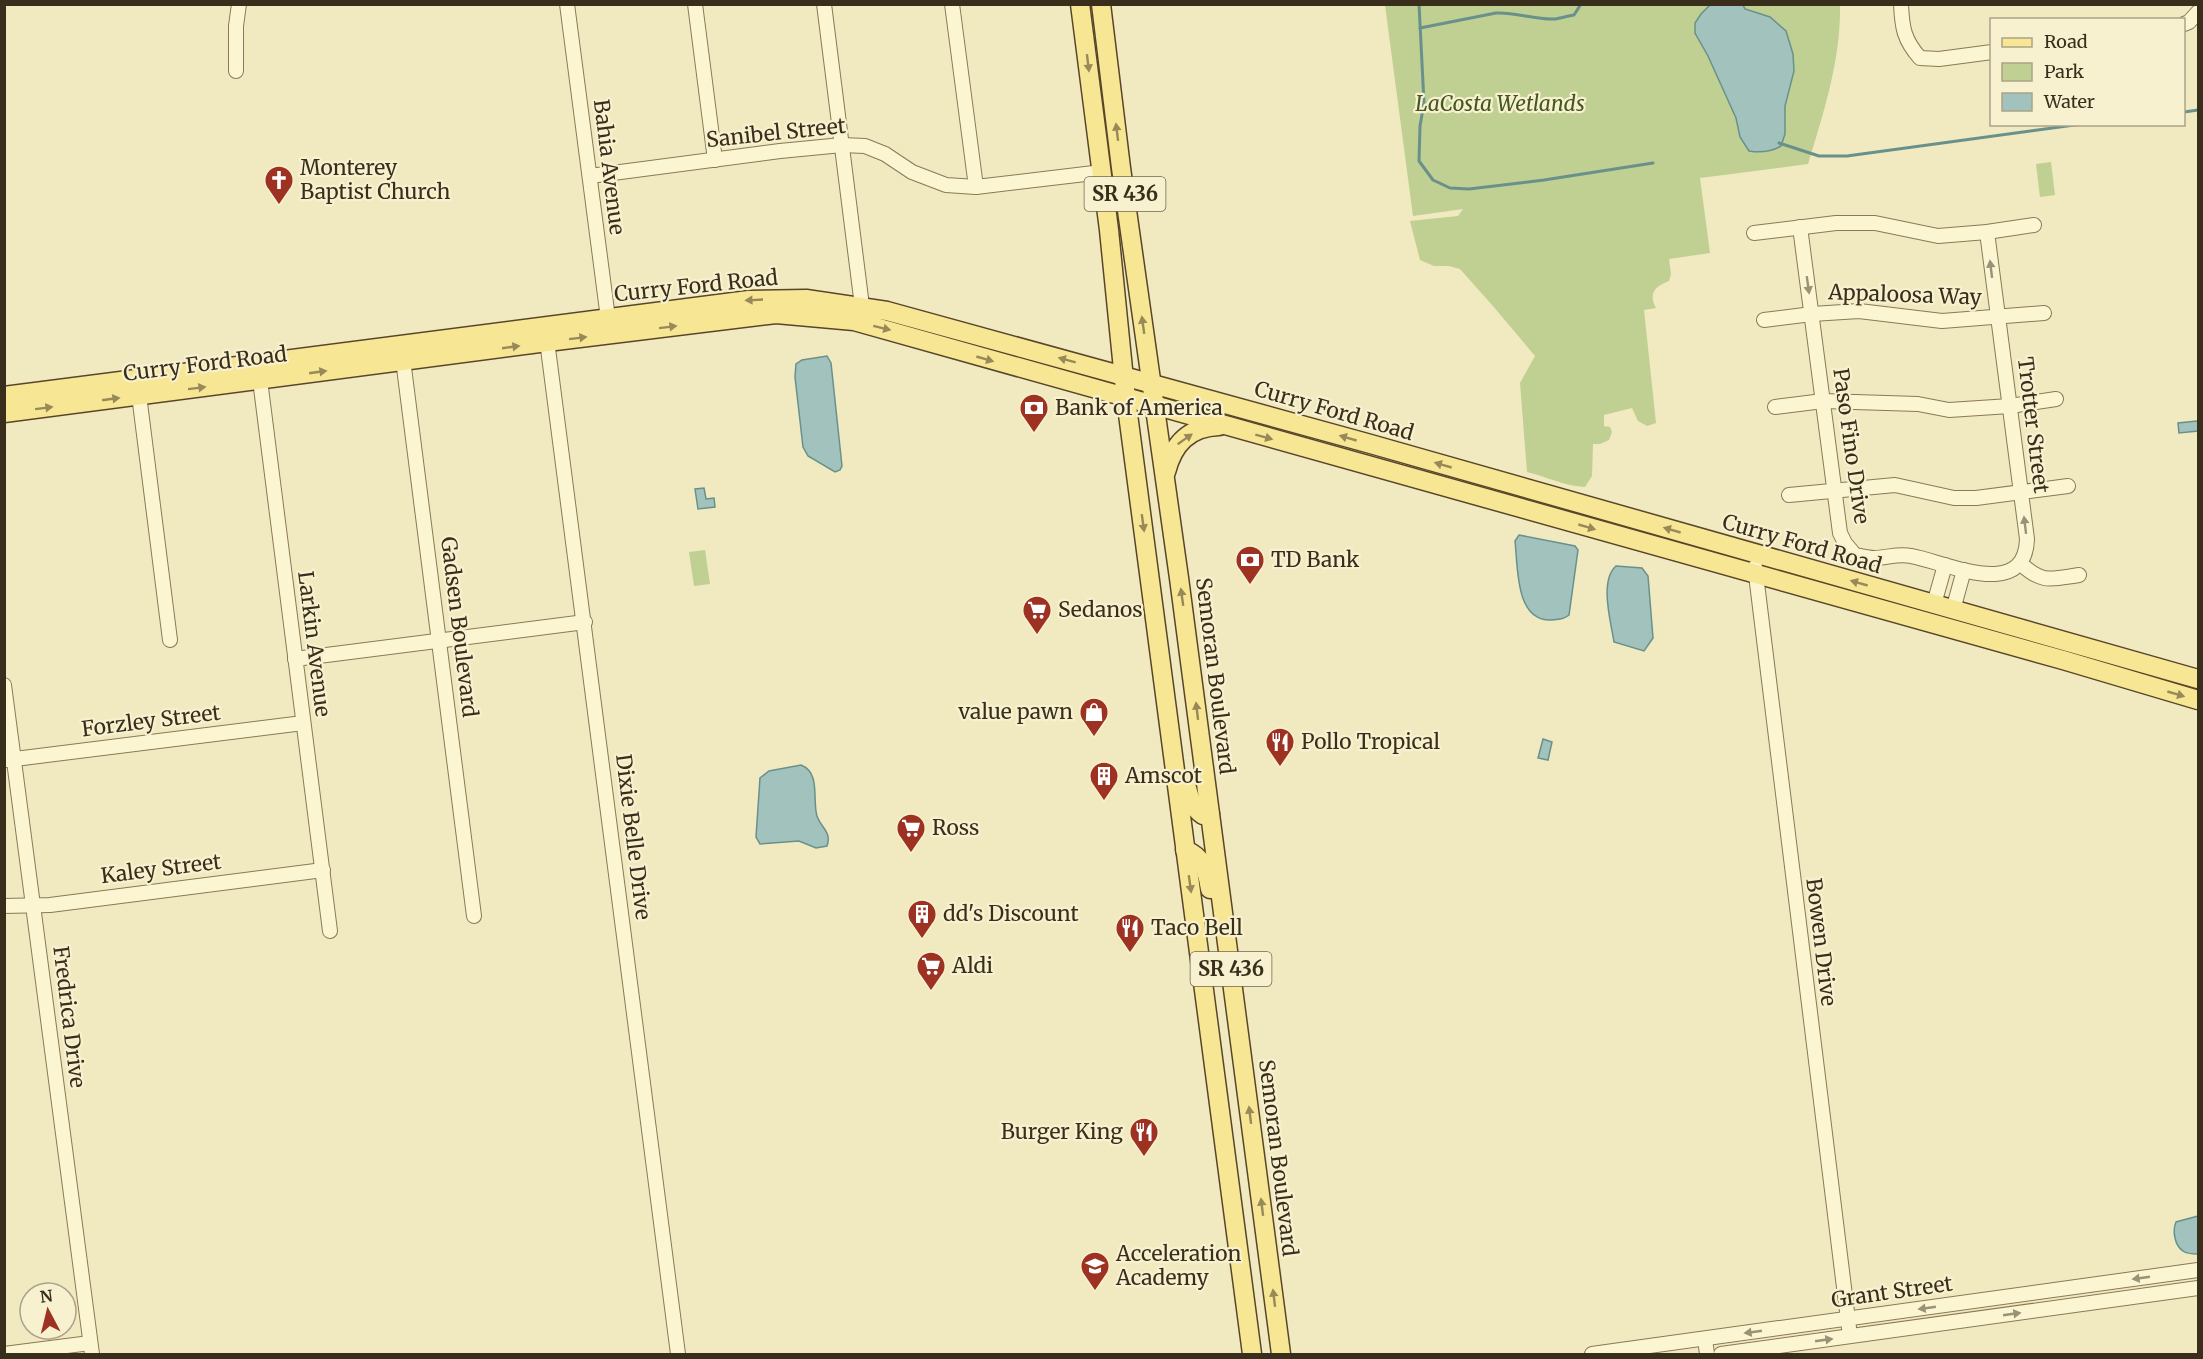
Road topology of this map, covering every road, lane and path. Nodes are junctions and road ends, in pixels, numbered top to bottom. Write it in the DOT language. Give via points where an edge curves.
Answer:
graph roads {
  1 [pos="239,4"];
  2 [pos="567,4"];
  3 [pos="695,4"];
  4 [pos="824,4"];
  5 [pos="952,4"];
  6 [pos="1080,4"];
  7 [pos="1101,4"];
  8 [pos="1901,4"];
  9 [pos="2199,12"];
  10 [pos="2185,24"];
  11 [pos="1990,52"];
  12 [pos="236,71"];
  13 [pos="842,146"];
  14 [pos="715,160"];
  15 [pos="1102,172"];
  16 [pos="590,176"];
  17 [pos="976,187"];
  18 [pos="2034,225"];
  19 [pos="1800,227"];
  20 [pos="1987,232"];
  21 [pos="1754,233"];
  22 [pos="862,306"];
  23 [pos="2044,313"];
  24 [pos="776,314"];
  25 [pos="1812,314"];
  26 [pos="1998,318"];
  27 [pos="1764,320"];
  28 [pos="609,326"];
  29 [pos="546,333"];
  30 [pos="402,352"];
  31 [pos="256,372"];
  32 [pos="1124,375"];
  33 [pos="1151,383"];
  34 [pos="136,387"];
  35 [pos="4,396"];
  36 [pos="1126,399"];
  37 [pos="2056,399"];
  38 [pos="1823,401"];
  39 [pos="1155,406"];
  40 [pos="2010,406"];
  41 [pos="1775,407"];
  42 [pos="4,413"];
  43 [pos="1224,426"];
  44 [pos="1360,464"];
  45 [pos="1165,474"];
  46 [pos="1487,478"];
  47 [pos="2068,486"];
  48 [pos="1834,489"];
  49 [pos="2021,492"];
  50 [pos="1789,495"];
  51 [pos="1487,499"];
  52 [pos="1602,510"];
  53 [pos="1754,554"];
  54 [pos="2021,564"];
  55 [pos="1945,565"];
  56 [pos="1964,570"];
  57 [pos="1756,575"];
  58 [pos="2079,575"];
  59 [pos="1841,598"];
  60 [pos="1934,604"];
  61 [pos="1953,610"];
  62 [pos="585,622"];
  63 [pos="1952,630"];
  64 [pos="170,640"];
  65 [pos="439,641"];
  66 [pos="2097,650"];
  67 [pos="295,659"];
  68 [pos="2063,660"];
  69 [pos="2147,664"];
  70 [pos="2199,679"];
  71 [pos="4,686"];
  72 [pos="2199,700"];
  73 [pos="303,723"];
  74 [pos="1173,757"];
  75 [pos="9,760"];
  76 [pos="1210,814"];
  77 [pos="1185,850"];
  78 [pos="322,870"];
  79 [pos="33,905"];
  80 [pos="4,906"];
  81 [pos="474,916"];
  82 [pos="330,931"];
  83 [pos="1238,1023"];
  84 [pos="1222,1126"];
  85 [pos="1257,1173"];
  86 [pos="2199,1270"];
  87 [pos="2199,1288"];
  88 [pos="1965,1303"];
  89 [pos="1848,1319"];
  90 [pos="1968,1320"];
  91 [pos="1730,1336"];
  92 [pos="1850,1336"];
  93 [pos="1705,1339"];
  94 [pos="91,1349"];
  95 [pos="4,1354"];
  96 [pos="678,1354"];
  97 [pos="1252,1354"];
  98 [pos="1281,1354"];
  99 [pos="1592,1354"];
  100 [pos="1707,1354"];
  101 [pos="1726,1354"];
  1 -- 12 [label="street"];
  2 -- 16 [label="street, Bahia Avenue"];
  3 -- 14 [label="street"];
  4 -- 13 [label="street"];
  5 -- 17 [label="street"];
  6 -- 15 [label="main road, SR 436, one-way"];
  33 -- 7 [label="main road, Semoran Boulevard / SR 436, one-way"];
  8 -- 11 [label="street" via="1908,45 1920,58"];
  9 -- 10 [label="street"];
  13 -- 14 [label="street, Sanibel Street"];
  13 -- 17 [label="street, Sanibel Street" via="865,146 945,185"];
  13 -- 22 [label="street"];
  14 -- 16 [label="street, Sanibel Street"];
  15 -- 17 [label="street, Sanibel Street"];
  15 -- 32 [label="main road, SR 436"];
  16 -- 28 [label="street, Bahia Avenue"];
  18 -- 20 [label="street"];
  19 -- 20 [label="street" via="1861,222 1938,236"];
  19 -- 21 [label="street"];
  19 -- 25 [label="street, Paso Fino Drive, one-way"];
  26 -- 20 [label="street, Trotter Street, one-way"];
  22 -- 24 [label="main road" via="855,312 796,308"];
  22 -- 28 [label="main road, Curry Ford Road, one-way" via="806,299 749,300"];
  32 -- 22 [label="main road, Curry Ford Road, one-way"];
  23 -- 26 [label="street, Appaloosa Way"];
  28 -- 24 [label="main road, Curry Ford Road, one-way"];
  24 -- 36 [label="main road, Curry Ford Road, one-way" via="854,321 888,329"];
  25 -- 26 [label="street, Appaloosa Way" via="1859,311 1942,321"];
  25 -- 27 [label="street, Appaloosa Way"];
  25 -- 38 [label="street, Paso Fino Drive"];
  26 -- 40 [label="street, Trotter Street"];
  28 -- 29 [label="main road, Curry Ford Road"];
  29 -- 30 [label="main road, Curry Ford Road"];
  29 -- 62 [label="street, Dixie Belle Drive"];
  30 -- 31 [label="main road, Curry Ford Road"];
  30 -- 65 [label="street, Gadsen Boulevard"];
  31 -- 34 [label="main road, Curry Ford Road"];
  31 -- 67 [label="street, Larkin Avenue"];
  32 -- 33 [label="main road, Curry Ford Road"];
  32 -- 36 [label="main road, SR 436"];
  33 -- 39 [label="main road, Semoran Boulevard / SR 436"];
  46 -- 33 [label="main road, Curry Ford Road, one-way"];
  34 -- 35 [label="main road, Curry Ford Road"];
  42 -- 34 [label="main road, Curry Ford Road, one-way"];
  34 -- 64 [label="street"];
  36 -- 39 [label="main road, Curry Ford Road"];
  36 -- 74 [label="main road, SR 436, one-way"];
  37 -- 40 [label="street"];
  38 -- 40 [label="street" via="1918,404 1949,410"];
  38 -- 41 [label="street"];
  38 -- 48 [label="street, Paso Fino Drive"];
  39 -- 43 [label="main road, Curry Ford Road"];
  39 -- 45 [label="main road, Semoran Boulevard / SR 436"];
  40 -- 49 [label="street, Trotter Street"];
  43 -- 44 [label="main road, Curry Ford Road, one-way"];
  45 -- 43 [label="main road, one-way" via="1169,459 1185,437 1207,426"];
  44 -- 46 [label="main road" via="1381,462 1469,486"];
  44 -- 51 [label="main road, Curry Ford Road"];
  76 -- 45 [label="main road, Semoran Boulevard / SR 436, one-way"];
  46 -- 52 [label="main road, Curry Ford Road"];
  47 -- 49 [label="street"];
  48 -- 49 [label="street" via="1895,485 1954,498"];
  48 -- 50 [label="street"];
  48 -- 55 [label="street, Paso Fino Drive" via="1840,533 1855,555 1907,555"];
  54 -- 49 [label="street, Trotter Street, one-way" via="2027,539"];
  51 -- 52 [label="main road" via="1505,492 1569,509"];
  51 -- 57 [label="main road, Curry Ford Road, one-way"];
  53 -- 52 [label="main road, Curry Ford Road, one-way"];
  53 -- 57 [label="street, Bowen Drive"];
  60 -- 53 [label="main road, Curry Ford Road, one-way"];
  54 -- 56 [label="street" via="2007,572 1989,575"];
  54 -- 58 [label="street" via="2040,578"];
  55 -- 56 [label="street, Paso Fino Drive"];
  55 -- 60 [label="street"];
  56 -- 61 [label="street"];
  57 -- 59 [label="main road, Curry Ford Road"];
  57 -- 89 [label="street, Bowen Drive"];
  59 -- 61 [label="main road" via="1926,614"];
  59 -- 63 [label="main road, Curry Ford Road"];
  60 -- 61 [label="main road, Curry Ford Road"];
  61 -- 66 [label="main road, Curry Ford Road"];
  62 -- 65 [label="street"];
  62 -- 96 [label="street, Dixie Belle Drive"];
  63 -- 66 [label="main road" via="1972,622 2037,641"];
  63 -- 68 [label="main road, Curry Ford Road"];
  65 -- 67 [label="street"];
  65 -- 81 [label="street, Gadsen Boulevard"];
  66 -- 69 [label="main road, Curry Ford Road"];
  67 -- 73 [label="street, Larkin Avenue"];
  68 -- 69 [label="main road" via="2133,673 2140,673"];
  68 -- 72 [label="main road, Curry Ford Road, one-way"];
  69 -- 70 [label="main road, Curry Ford Road"];
  71 -- 75 [label="street, Fredrica Drive"];
  73 -- 75 [label="street, Forzley Street"];
  73 -- 78 [label="street, Larkin Avenue"];
  74 -- 76 [label="main road" via="1197,811"];
  74 -- 77 [label="main road, SR 436"];
  75 -- 79 [label="street, Fredrica Drive"];
  76 -- 83 [label="main road, Semoran Boulevard / SR 436"];
  77 -- 83 [label="main road" via="1199,856 1205,867 1225,1005"];
  77 -- 84 [label="main road, SR 436, one-way"];
  78 -- 79 [label="street, Kaley Street"];
  78 -- 82 [label="street, Larkin Avenue"];
  79 -- 80 [label="street, Kaley Street"];
  79 -- 94 [label="street, Fredrica Drive"];
  85 -- 83 [label="main road, Semoran Boulevard / SR 436, one-way"];
  84 -- 85 [label="main road" via="1236,1155"];
  84 -- 97 [label="main road, SR 436"];
  98 -- 85 [label="main road, Semoran Boulevard / SR 436, one-way"];
  86 -- 88 [label="street, Grant Street, one-way"];
  90 -- 87 [label="street, Grant Street, one-way"];
  88 -- 89 [label="street, Grant Street, one-way"];
  88 -- 90 [label="street"];
  89 -- 91 [label="street, Grant Street, one-way"];
  89 -- 92 [label="street, Bowen Drive"];
  90 -- 92 [label="street, Grant Street"];
  91 -- 93 [label="street, Grant Street"];
  91 -- 101 [label="street"];
  101 -- 92 [label="street, Grant Street, one-way"];
  93 -- 99 [label="street, Grant Street"];
  93 -- 100 [label="street"];
  94 -- 95 [label="street"];
}
